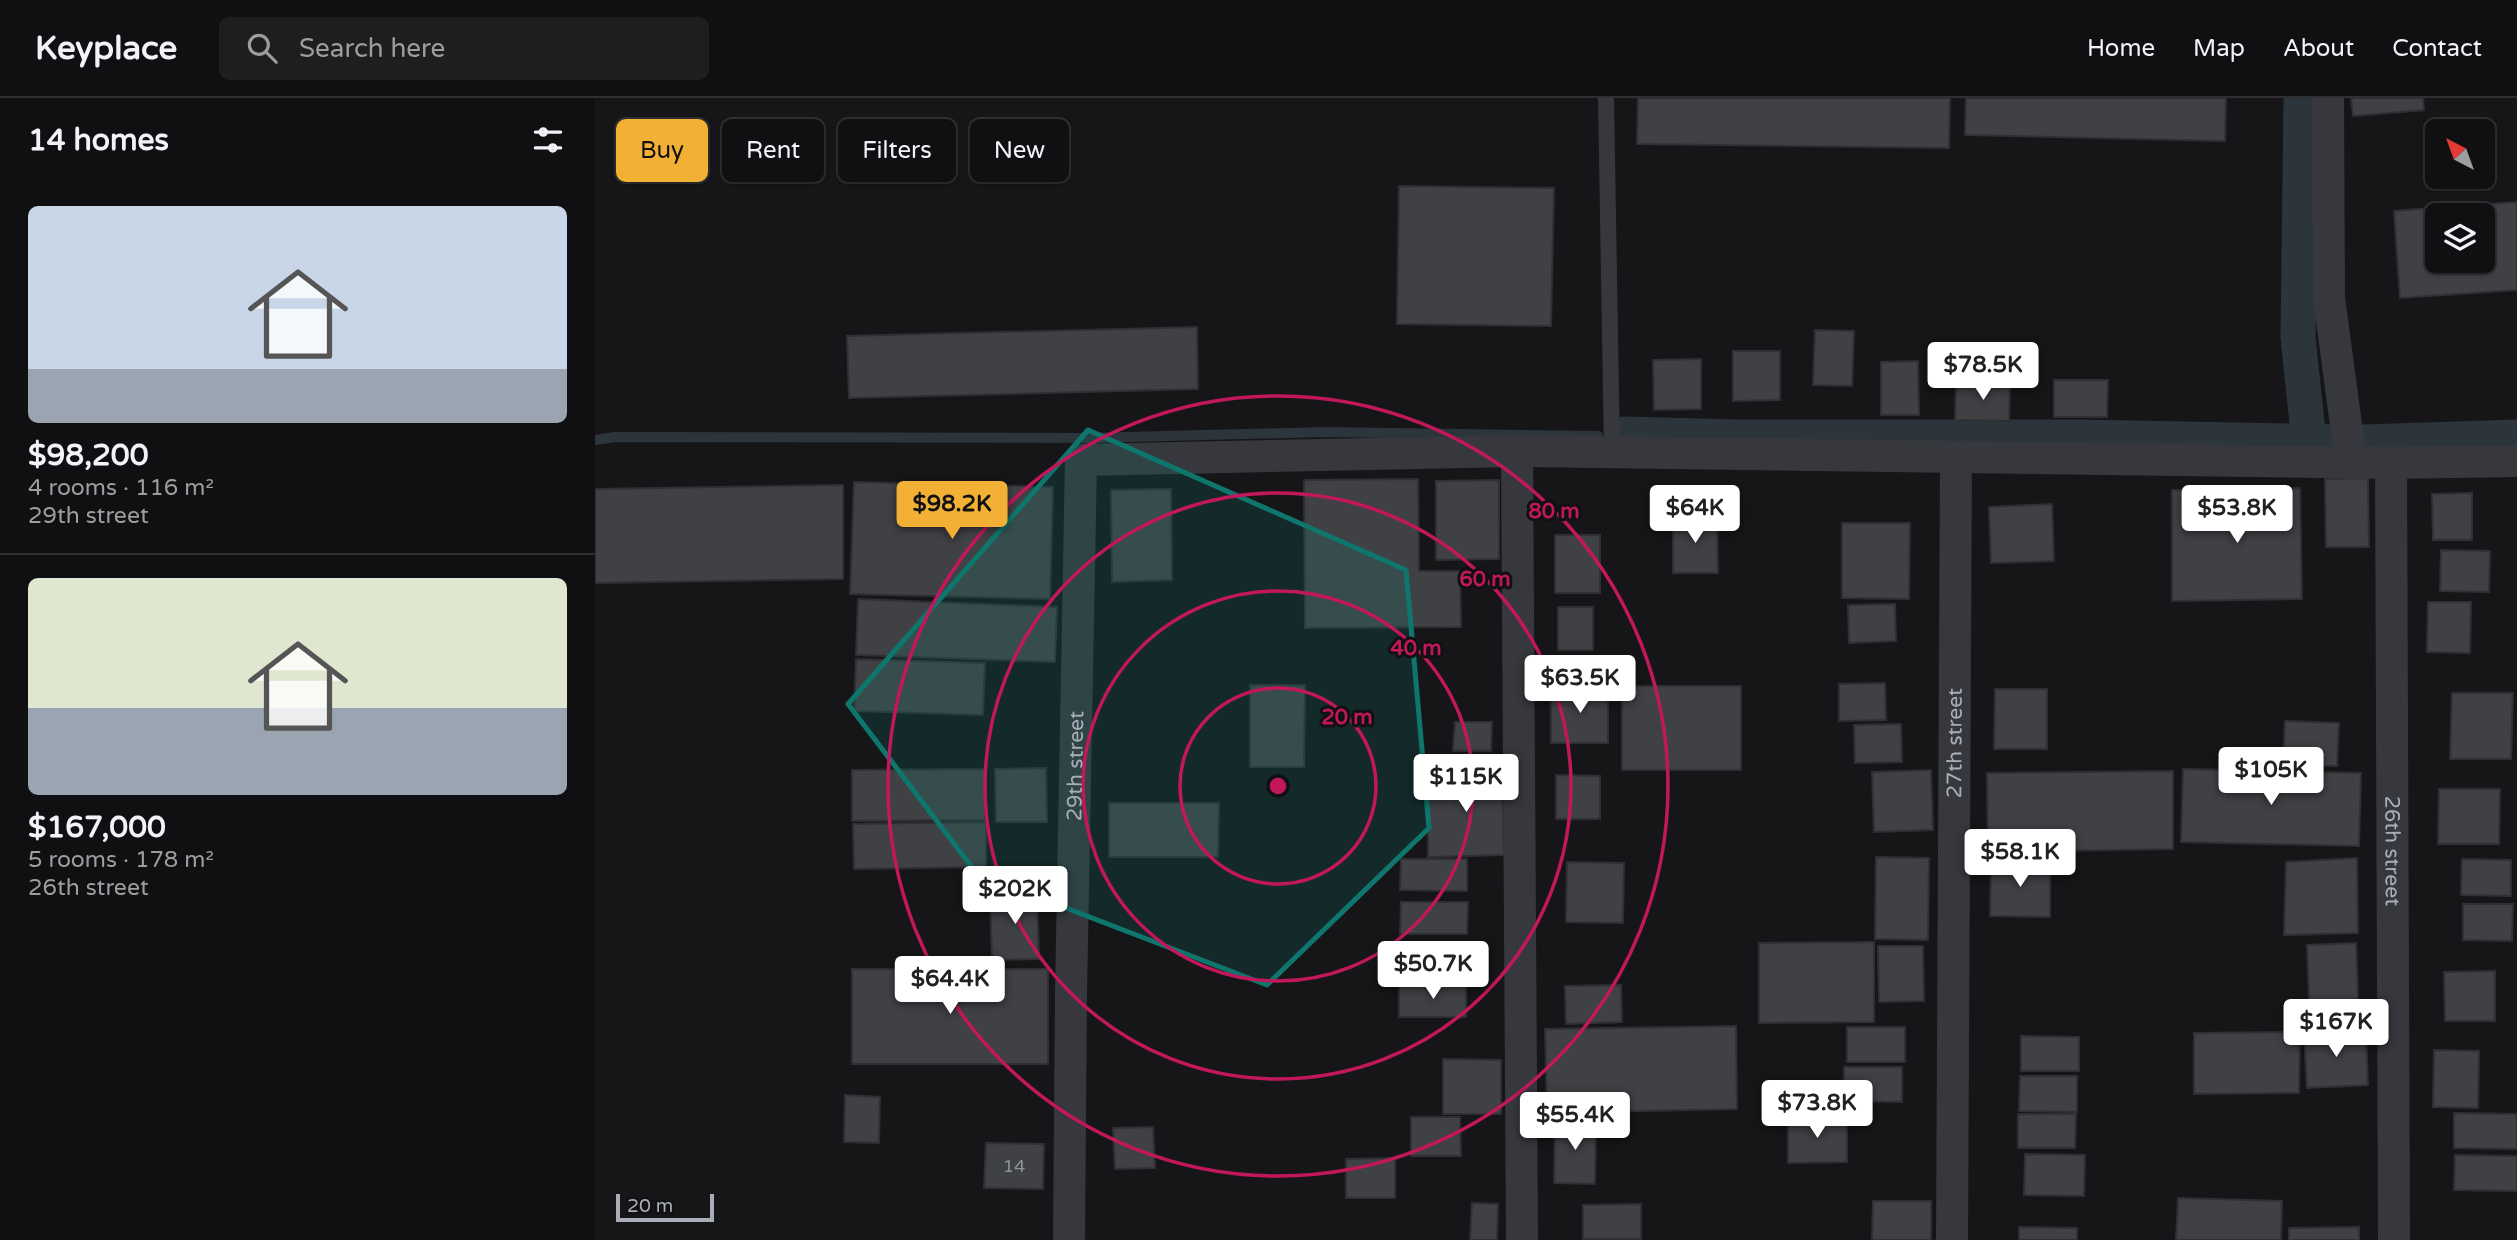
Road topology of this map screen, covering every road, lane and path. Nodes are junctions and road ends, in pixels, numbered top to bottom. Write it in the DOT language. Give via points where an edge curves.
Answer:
graph roads {
  1 [pos="1606,98"];
  2 [pos="2328,98"];
  3 [pos="1517,451"];
  4 [pos="1612,453"];
  5 [pos="1956,457"];
  6 [pos="2517,461"];
  7 [pos="2351,462"];
  8 [pos="2391,463"];
  9 [pos="1069,1240"];
  10 [pos="1523,1240"];
  11 [pos="1952,1240"];
  12 [pos="2394,1240"];
  1 -- 4 [label="lane"];
  2 -- 7 [label="street" via="2329,298"];
  3 -- 4 [label="street"];
  3 -- 9 [label="street, 29th street" via="1081,460"];
  3 -- 10 [label="street"];
  4 -- 5 [label="street"];
  5 -- 7 [label="street"];
  5 -- 11 [label="street, 27th street"];
  6 -- 8 [label="street"];
  7 -- 8 [label="street"];
  8 -- 12 [label="street, 26th street"];
}
